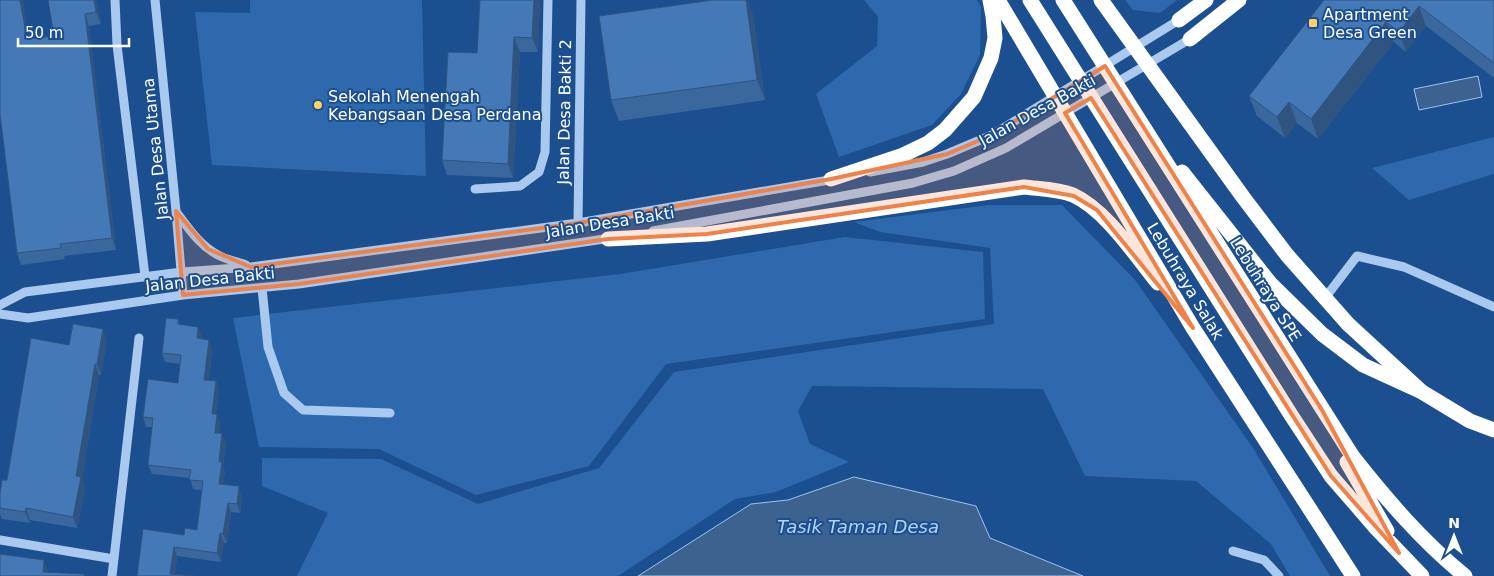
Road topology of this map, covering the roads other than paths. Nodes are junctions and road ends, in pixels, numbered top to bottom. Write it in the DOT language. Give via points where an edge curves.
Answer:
graph roads {
  1 [pos="115,0"];
  2 [pos="155,0"];
  3 [pos="548,0"];
  4 [pos="581,0"];
  5 [pos="990,0"];
  6 [pos="998,0"];
  7 [pos="1030,0"];
  8 [pos="1065,0"];
  9 [pos="1101,0"];
  10 [pos="1206,0"];
  11 [pos="1239,0"];
  12 [pos="1179,20"];
  13 [pos="1190,39"];
  14 [pos="1138,112"];
  15 [pos="830,179"];
  16 [pos="475,189"];
  17 [pos="176,212"];
  18 [pos="578,224"];
  19 [pos="608,239"];
  20 [pos="251,267"];
  21 [pos="182,272"];
  22 [pos="145,276"];
  23 [pos="262,288"];
  24 [pos="183,296"];
  25 [pos="1325,298"];
  26 [pos="0,305"];
  27 [pos="1494,306"];
  28 [pos="0,314"];
  29 [pos="1193,328"];
  30 [pos="139,338"];
  31 [pos="1422,392"];
  32 [pos="390,413"];
  33 [pos="1494,430"];
  34 [pos="0,540"];
  35 [pos="1233,552"];
  36 [pos="114,559"];
  37 [pos="112,576"];
  38 [pos="1279,576"];
  39 [pos="1353,576"];
  40 [pos="1413,576"];
  41 [pos="1422,576"];
  42 [pos="1465,576"];
  1 -- 22 [label="street" via="117,45"];
  2 -- 17 [label="street, Jalan Desa Utama"];
  3 -- 16 [label="street" via="545,152 539,172 520,186"];
  4 -- 18 [label="street, Jalan Desa Bakti 2"];
  5 -- 15 [label="highway" via="995,38 991,58 974,97 945,130 903,155"];
  6 -- 29 [label="highway, Lebuhraya Salak"];
  7 -- 41 [label="highway" via="1331,476"];
  8 -- 14 [label="highway"];
  8 -- 42 [label="highway, Lebuhraya SPE" via="1352,457 1395,509 1444,560"];
  9 -- 25 [label="highway" via="1287,255"];
  10 -- 12 [label="highway"];
  11 -- 13 [label="highway"];
  12 -- 15 [label="street, Jalan Desa Bakti" via="992,135 923,162"];
  13 -- 19 [label="street, Jalan Desa Bakti" via="1006,148 954,171 913,183"];
  14 -- 31 [label="highway" via="1177,167 1270,283 1322,334 1363,365"];
  14 -- 40 [label="highway" via="1300,362 1342,454"];
  15 -- 18 [label="street, Jalan Desa Bakti"];
  17 -- 20 [label="street" via="208,249"];
  17 -- 21 [label="street, Jalan Desa Utama"];
  18 -- 20 [label="street, Jalan Desa Bakti"];
  19 -- 23 [label="street, Jalan Desa Bakti"];
  19 -- 29 [label="highway" via="707,234 1024,187 1054,190 1074,196 1097,210"];
  20 -- 21 [label="street, Jalan Desa Bakti"];
  21 -- 22 [label="street, Jalan Desa Bakti"];
  21 -- 24 [label="street, Jalan Desa Utama"];
  22 -- 26 [label="street, Jalan Desa Bakti" via="25,292"];
  23 -- 24 [label="street, Jalan Desa Bakti"];
  23 -- 32 [label="street" via="268,347 284,393 303,410"];
  24 -- 28 [label="street, Jalan Desa Bakti" via="28,318"];
  25 -- 27 [label="street" via="1357,256 1404,267"];
  25 -- 31 [label="highway" via="1348,324"];
  29 -- 39 [label="highway, Lebuhraya Salak"];
  30 -- 36 [label="street"];
  31 -- 33 [label="highway" via="1470,421"];
  34 -- 36 [label="street"];
  35 -- 38 [label="street" via="1264,560"];
  36 -- 37 [label="street"];
}
